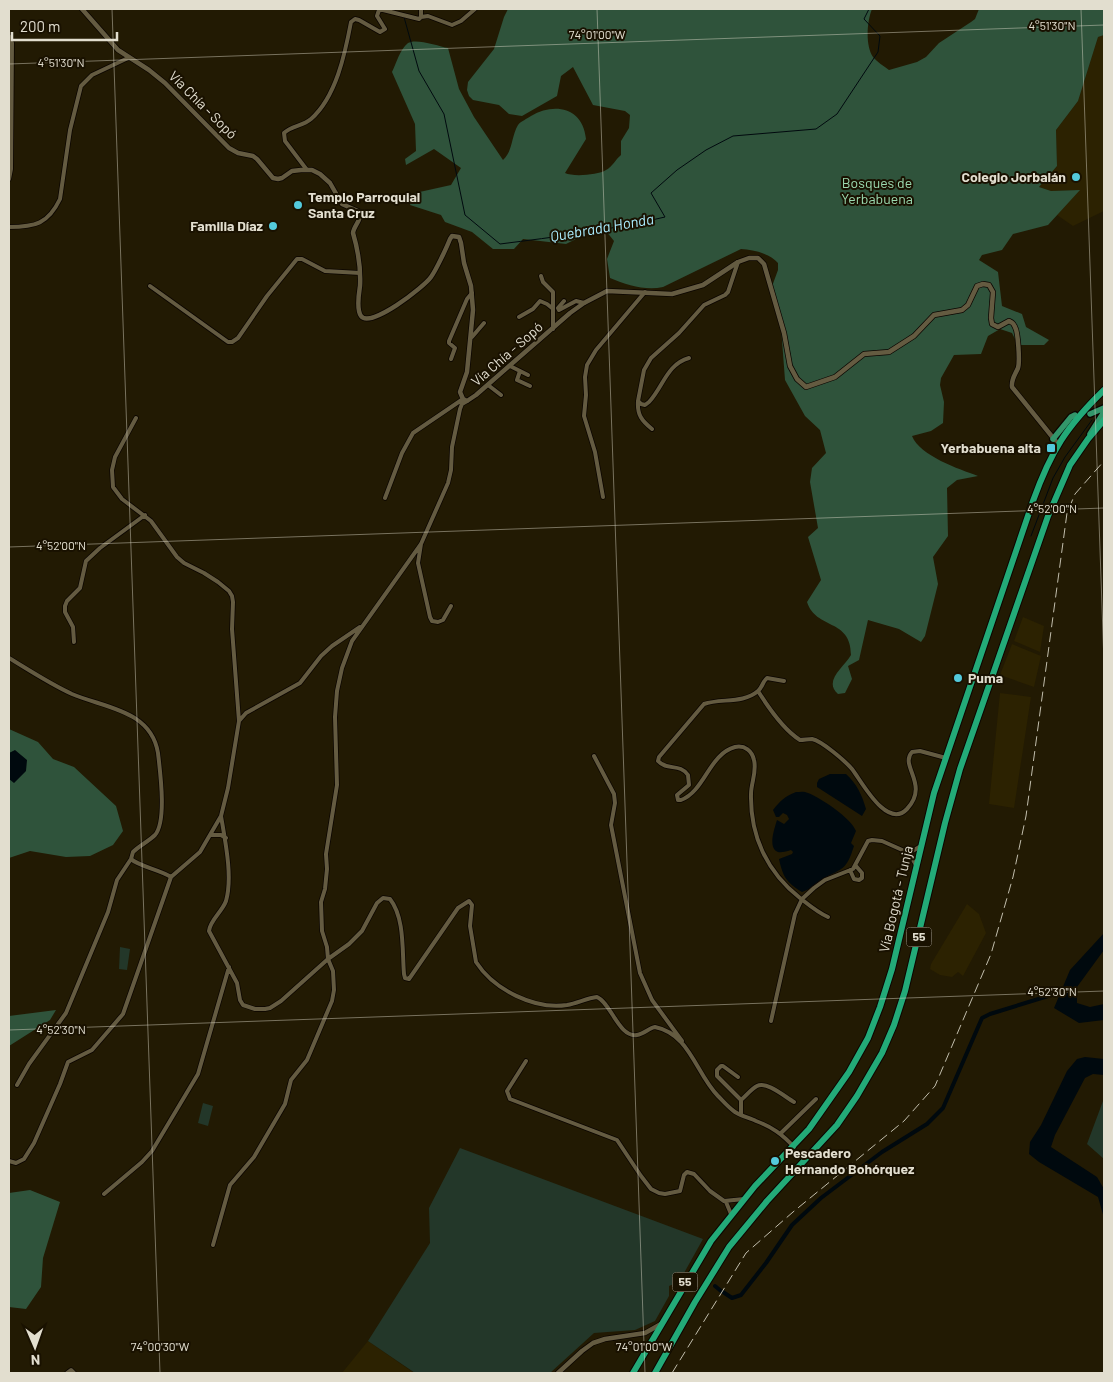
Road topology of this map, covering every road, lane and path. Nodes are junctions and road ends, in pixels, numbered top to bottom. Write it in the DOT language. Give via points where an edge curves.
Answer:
graph roads {
  1 [pos="82,9"];
  2 [pos="421,9"];
  3 [pos="475,9"];
  4 [pos="421,17"];
  5 [pos="9,36"];
  6 [pos="128,58"];
  7 [pos="307,170"];
  8 [pos="9,180"];
  9 [pos="9,228"];
  10 [pos="738,262"];
  11 [pos="360,273"];
  12 [pos="541,276"];
  13 [pos="150,286"];
  14 [pos="645,292"];
  15 [pos="472,293"];
  16 [pos="564,301"];
  17 [pos="584,303"];
  18 [pos="552,308"];
  19 [pos="519,317"];
  20 [pos="484,323"];
  21 [pos="553,329"];
  22 [pos="472,337"];
  23 [pos="689,358"];
  24 [pos="451,359"];
  25 [pos="510,366"];
  26 [pos="520,371"];
  27 [pos="528,375"];
  28 [pos="488,385"];
  29 [pos="530,386"];
  30 [pos="1104,390"];
  31 [pos="501,395"];
  32 [pos="465,400"];
  33 [pos="638,401"];
  34 [pos="1104,410"];
  35 [pos="1090,414"];
  36 [pos="1075,415"];
  37 [pos="136,418"];
  38 [pos="1104,420"];
  39 [pos="652,429"];
  40 [pos="1055,441"];
  41 [pos="1081,449"];
  42 [pos="603,497"];
  43 [pos="385,498"];
  44 [pos="145,515"];
  45 [pos="421,544"];
  46 [pos="451,606"];
  47 [pos="362,626"];
  48 [pos="74,642"];
  49 [pos="9,658"];
  50 [pos="784,681"];
  51 [pos="758,690"];
  52 [pos="239,721"];
  53 [pos="594,756"];
  54 [pos="946,758"];
  55 [pos="221,816"];
  56 [pos="211,836"];
  57 [pos="226,838"];
  58 [pos="921,846"];
  59 [pos="909,853"];
  60 [pos="131,859"];
  61 [pos="856,866"];
  62 [pos="916,866"];
  63 [pos="850,870"];
  64 [pos="171,877"];
  65 [pos="802,899"];
  66 [pos="828,916"];
  67 [pos="328,959"];
  68 [pos="229,967"];
  69 [pos="771,1021"];
  70 [pos="684,1045"];
  71 [pos="526,1061"];
  72 [pos="738,1077"];
  73 [pos="17,1085"];
  74 [pos="816,1099"];
  75 [pos="741,1100"];
  76 [pos="794,1102"];
  77 [pos="741,1115"];
  78 [pos="780,1133"];
  79 [pos="794,1147"];
  80 [pos="9,1161"];
  81 [pos="104,1194"];
  82 [pos="744,1199"];
  83 [pos="726,1202"];
  84 [pos="731,1214"];
  85 [pos="213,1245"];
  86 [pos="661,1324"];
  87 [pos="67,1373"];
  88 [pos="74,1373"];
  89 [pos="558,1373"];
  90 [pos="633,1373"];
  91 [pos="655,1373"];
  1 -- 6 [label="street, Vía Chía - Sopó"];
  2 -- 4 [label="street"];
  3 -- 4 [label="street" via="452,25 428,16"];
  4 -- 7 [label="street" via="379,10 378,16 385,28 380,32 359,20 351,22 346,53 324,103 305,124 284,133 285,141"];
  5 -- 8 [label="street" via="12,43"];
  6 -- 7 [label="street, Vía Chía - Sopó" via="172,88 223,144 238,153 253,156 273,178"];
  6 -- 9 [label="street" via="92,75 81,86 70,130 60,199 48,218 37,224"];
  7 -- 11 [label="street, Vía Chía - Sopó" via="320,174 330,183 342,204 360,212 353,233"];
  10 -- 14 [label="street, Vía Chía - Sopó" via="695,289 672,294"];
  10 -- 33 [label="street" via="728,292 704,305 651,358 644,370"];
  10 -- 40 [label="street" via="758,258 764,264 790,366 797,379 806,386 835,377 864,354 889,352 914,336 934,315 962,310 977,286 989,285 994,299 992,324 998,327 1009,322 1016,328 1019,361 1011,381 1012,387"];
  11 -- 13 [label="street" via="325,271 296,259 232,342"];
  11 -- 15 [label="street, Vía Chía - Sopó" via="359,311 363,318 378,316 420,289 430,278 452,236 456,236 461,243"];
  12 -- 18 [label="street" via="553,292"];
  14 -- 17 [label="street, Vía Chía - Sopó" via="607,291"];
  14 -- 42 [label="street" via="587,365 584,416"];
  15 -- 22 [label="street, Vía Chía - Sopó"];
  15 -- 24 [label="street" via="449,341 455,348"];
  16 -- 17 [label="street" via="559,310 576,301"];
  17 -- 21 [label="street, Vía Chía - Sopó"];
  18 -- 19 [label="street" via="540,301"];
  18 -- 21 [label="street"];
  20 -- 22 [label="street"];
  21 -- 25 [label="street, Vía Chía - Sopó"];
  22 -- 32 [label="street, Vía Chía - Sopó" via="467,372 460,392"];
  23 -- 33 [label="street" via="679,360 673,366 649,402 645,405"];
  25 -- 26 [label="street"];
  25 -- 28 [label="street, Vía Chía - Sopó"];
  26 -- 27 [label="street"];
  26 -- 29 [label="street" via="517,380"];
  28 -- 31 [label="street"];
  28 -- 32 [label="street, Vía Chía - Sopó"];
  30 -- 40 [label="highway, Vía Bogotá - Tunja / 55"];
  32 -- 43 [label="street" via="413,433 402,452"];
  32 -- 45 [label="street" via="454,437 448,483"];
  33 -- 39 [label="street" via="640,418"];
  34 -- 35 [label="main road"];
  34 -- 41 [label="main road, 55"];
  36 -- 40 [label="main road"];
  37 -- 44 [label="street" via="115,457 112,479 113,487 122,499"];
  38 -- 41 [label="highway, 55"];
  40 -- 54 [label="highway, Vía Bogotá - Tunja / 55"];
  41 -- 91 [label="highway, 55" via="1048,516 960,769 905,992 889,1037 842,1119 728,1247"];
  44 -- 48 [label="street" via="86,561 80,588 65,606 73,627"];
  44 -- 52 [label="street" via="184,563 218,582 232,596"];
  45 -- 46 [label="street" via="418,564 432,621 443,620"];
  45 -- 47 [label="street"];
  47 -- 52 [label="street" via="332,646 300,682 246,713"];
  47 -- 67 [label="street" via="347,653 337,691 337,785 321,902 322,931"];
  49 -- 60 [label="street" via="71,694 138,719 150,731 158,753 160,822 155,835 133,852"];
  50 -- 51 [label="street" via="767,678"];
  51 -- 54 [label="street" via="793,735 800,740 817,742 841,759 875,802 891,813 905,811 917,792 909,765 912,752"];
  51 -- 65 [label="street" via="738,700 704,704 658,761 667,767 681,768 688,775 689,785 677,795 681,800 691,793 726,752 737,746 749,750 755,762 751,794 760,850 781,881"];
  52 -- 55 [label="street"];
  53 -- 70 [label="street" via="614,794 610,825 640,973 652,1000"];
  54 -- 58 [label="highway, Vía Bogotá - Tunja / 55"];
  55 -- 56 [label="street"];
  55 -- 57 [label="street"];
  56 -- 57 [label="street"];
  56 -- 64 [label="street" via="200,852"];
  57 -- 68 [label="street" via="227,898 209,931"];
  58 -- 59 [label="street"];
  58 -- 62 [label="highway, Vía Bogotá - Tunja / 55"];
  59 -- 61 [label="street" via="872,840 865,844"];
  59 -- 62 [label="street"];
  60 -- 64 [label="street"];
  60 -- 73 [label="street" via="117,880 108,912 66,1013"];
  61 -- 63 [label="street"];
  61 -- 63 [label="street" via="862,878 854,879"];
  62 -- 79 [label="highway, Vía Bogotá - Tunja / 55" via="892,968 874,1024 835,1094"];
  63 -- 65 [label="street" via="825,880"];
  64 -- 80 [label="street" via="123,1014 92,1050 68,1062 34,1143 24,1159 16,1163"];
  65 -- 66 [label="street"];
  65 -- 69 [label="street" via="795,914"];
  67 -- 68 [label="street" via="281,1002 265,1009 243,1004"];
  67 -- 70 [label="street" via="362,931 377,903 387,898 392,902 399,924 404,978 410,980 458,908 469,901 472,905 470,926 476,962 505,990 549,1005 566,1005 597,997 604,1001 616,1021 629,1034 637,1035 655,1027"];
  67 -- 85 [label="street" via="333,971 332,1001 307,1060 291,1080 285,1104 254,1157 230,1185"];
  68 -- 81 [label="street" via="198,1074 152,1150"];
  70 -- 77 [label="street" via="712,1090"];
  71 -- 83 [label="street" via="507,1091 510,1099 617,1140 651,1189 659,1193 680,1191 687,1172 694,1174"];
  72 -- 75 [label="street" via="723,1066 717,1070 716,1076"];
  74 -- 78 [label="street"];
  75 -- 76 [label="street" via="756,1086 763,1085"];
  75 -- 77 [label="street"];
  77 -- 78 [label="street"];
  78 -- 79 [label="street"];
  79 -- 82 [label="highway, Vía Bogotá - Tunja / 55"];
  82 -- 83 [label="street"];
  82 -- 84 [label="highway, Vía Bogotá - Tunja / 55"];
  83 -- 84 [label="street"];
  84 -- 86 [label="highway, Vía Bogotá - Tunja / 55" via="700,1258"];
  86 -- 89 [label="street" via="644,1333 593,1343"];
  86 -- 90 [label="highway, Vía Bogotá - Tunja / 55"];
  87 -- 88 [label="street" via="71,1370"];
}
